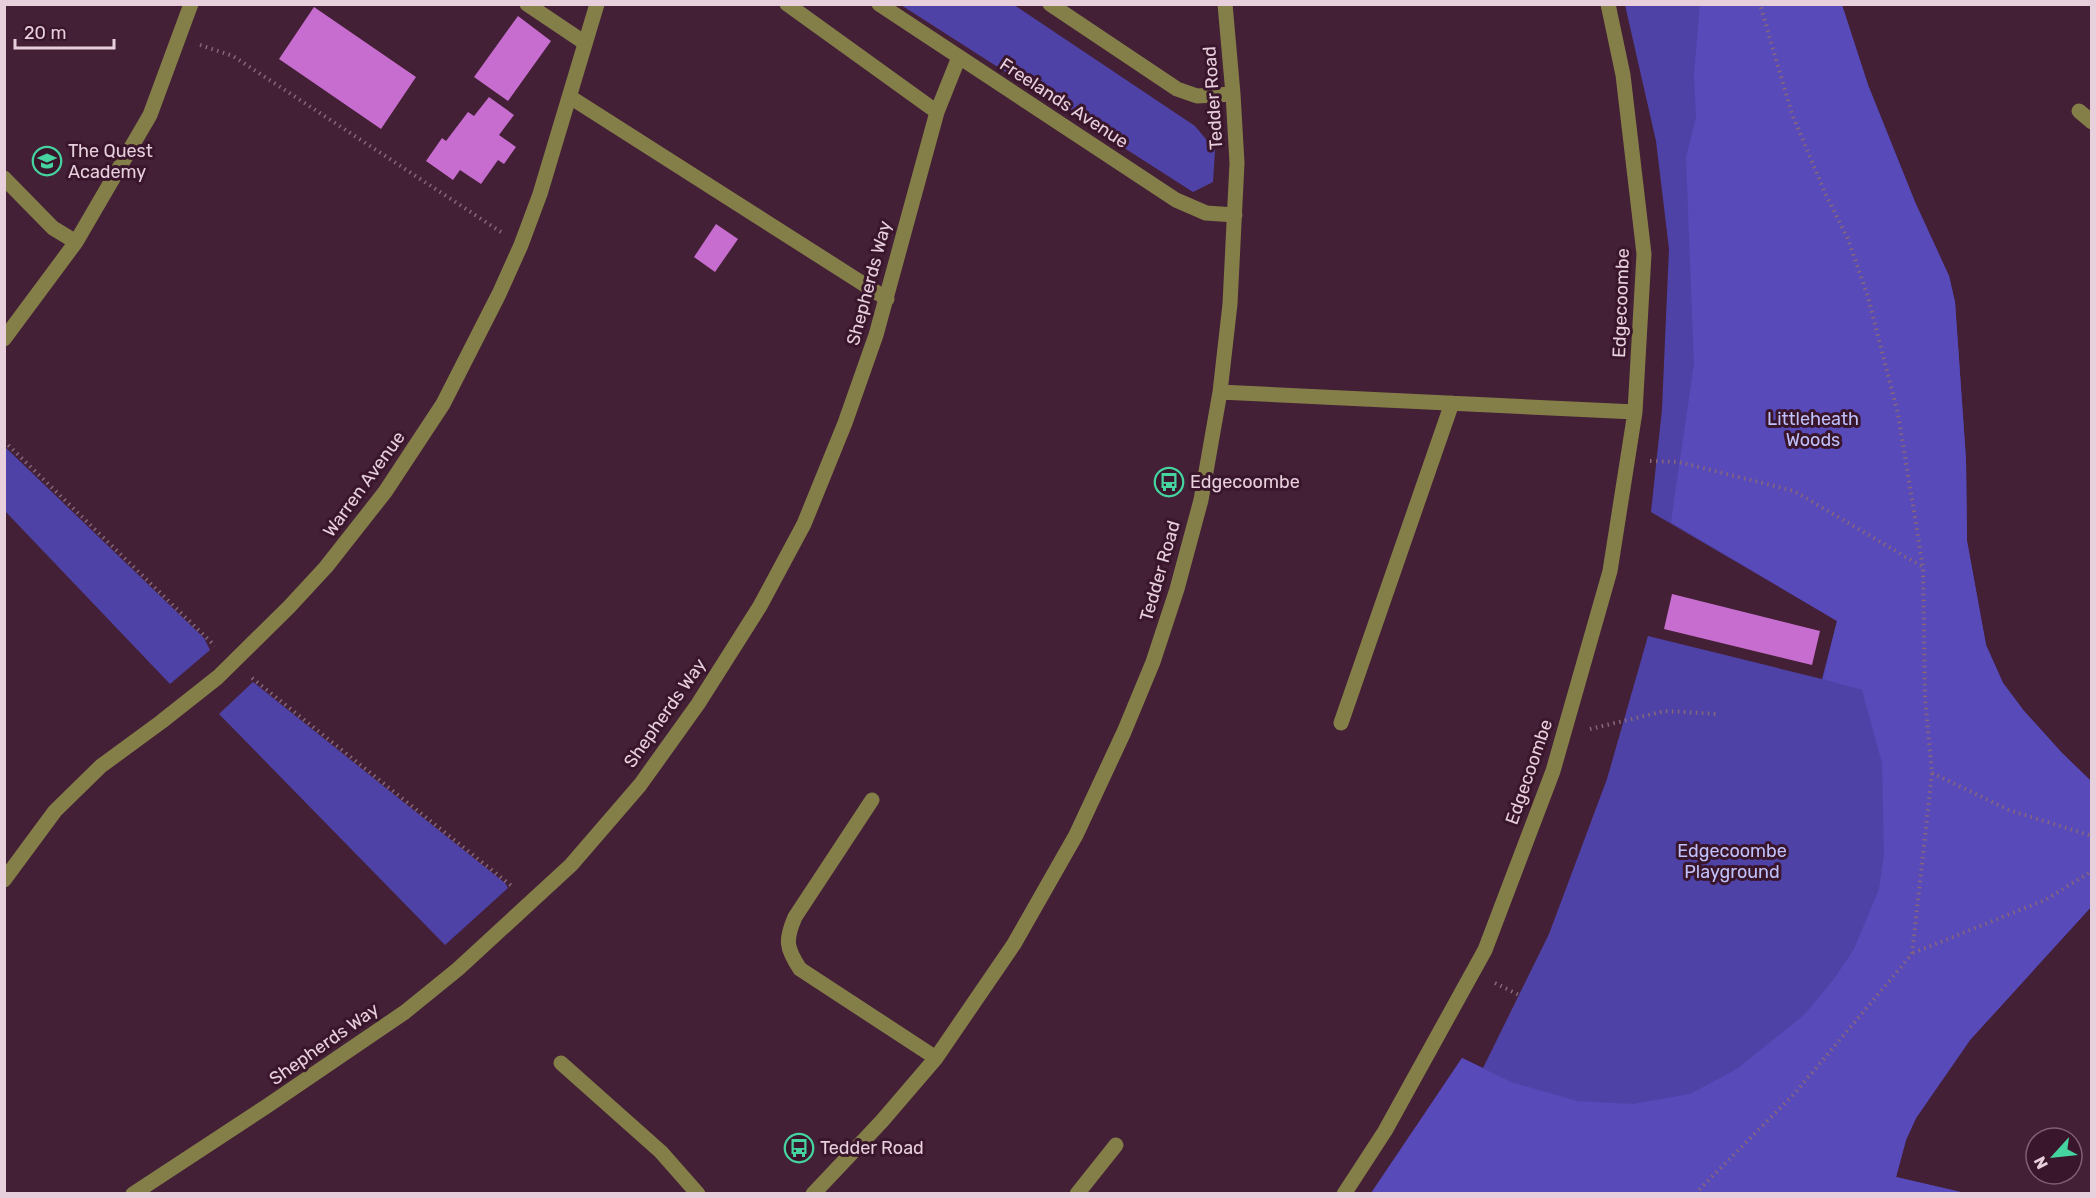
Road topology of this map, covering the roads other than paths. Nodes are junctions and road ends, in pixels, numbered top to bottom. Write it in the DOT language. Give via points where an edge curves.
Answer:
graph roads {
  1 [pos="191,4"];
  2 [pos="527,4"];
  3 [pos="597,4"];
  4 [pos="787,4"];
  5 [pos="879,4"];
  6 [pos="1050,4"];
  7 [pos="1225,4"];
  8 [pos="1608,4"];
  9 [pos="585,43"];
  10 [pos="959,57"];
  11 [pos="1233,94"];
  12 [pos="570,97"];
  13 [pos="2079,111"];
  14 [pos="937,112"];
  15 [pos="2091,122"];
  16 [pos="4,178"];
  17 [pos="1235,214"];
  18 [pos="76,242"];
  19 [pos="886,299"];
  20 [pos="4,339"];
  21 [pos="1220,392"];
  22 [pos="1452,403"];
  23 [pos="1635,412"];
  24 [pos="1341,723"];
  25 [pos="872,800"];
  26 [pos="4,880"];
  27 [pos="936,1058"];
  28 [pos="561,1063"];
  29 [pos="1116,1145"];
  30 [pos="133,1194"];
  31 [pos="698,1194"];
  32 [pos="813,1194"];
  33 [pos="1077,1194"];
  34 [pos="1344,1194"];
  1 -- 18 [label="street" via="150,115"];
  2 -- 9 [label="street"];
  3 -- 9 [label="street, Warren Avenue"];
  4 -- 14 [label="street"];
  5 -- 10 [label="street, Freelands Avenue"];
  6 -- 11 [label="street" via="1177,89 1197,96"];
  7 -- 11 [label="street, Tedder Road"];
  8 -- 23 [label="street, Edgecoombe" via="1623,75 1644,254"];
  9 -- 12 [label="street, Warren Avenue"];
  10 -- 14 [label="street, Shepherds Way"];
  10 -- 17 [label="street, Freelands Avenue" via="1176,201 1206,213"];
  11 -- 17 [label="street, Tedder Road"];
  12 -- 19 [label="street"];
  12 -- 26 [label="street, Warren Avenue" via="540,194 499,294 443,404 385,492 327,567 218,677 101,766 55,811"];
  13 -- 15 [label="street"];
  14 -- 19 [label="street, Shepherds Way"];
  16 -- 18 [label="street" via="53,228"];
  17 -- 21 [label="street, Tedder Road"];
  18 -- 20 [label="street"];
  19 -- 30 [label="street, Shepherds Way" via="845,423 808,514 760,606 698,704 640,785 571,865 405,1012"];
  21 -- 22 [label="street"];
  21 -- 27 [label="street, Tedder Road" via="1201,500 1177,589 1124,732 1076,835 1014,944"];
  22 -- 23 [label="street"];
  22 -- 24 [label="street"];
  23 -- 34 [label="street, Edgecoombe" via="1610,571 1553,771 1485,950 1385,1131"];
  25 -- 27 [label="street" via="795,917 787,935 789,954 800,969"];
  27 -- 32 [label="street, Tedder Road"];
  28 -- 31 [label="street" via="661,1152"];
  29 -- 33 [label="street"];
}
